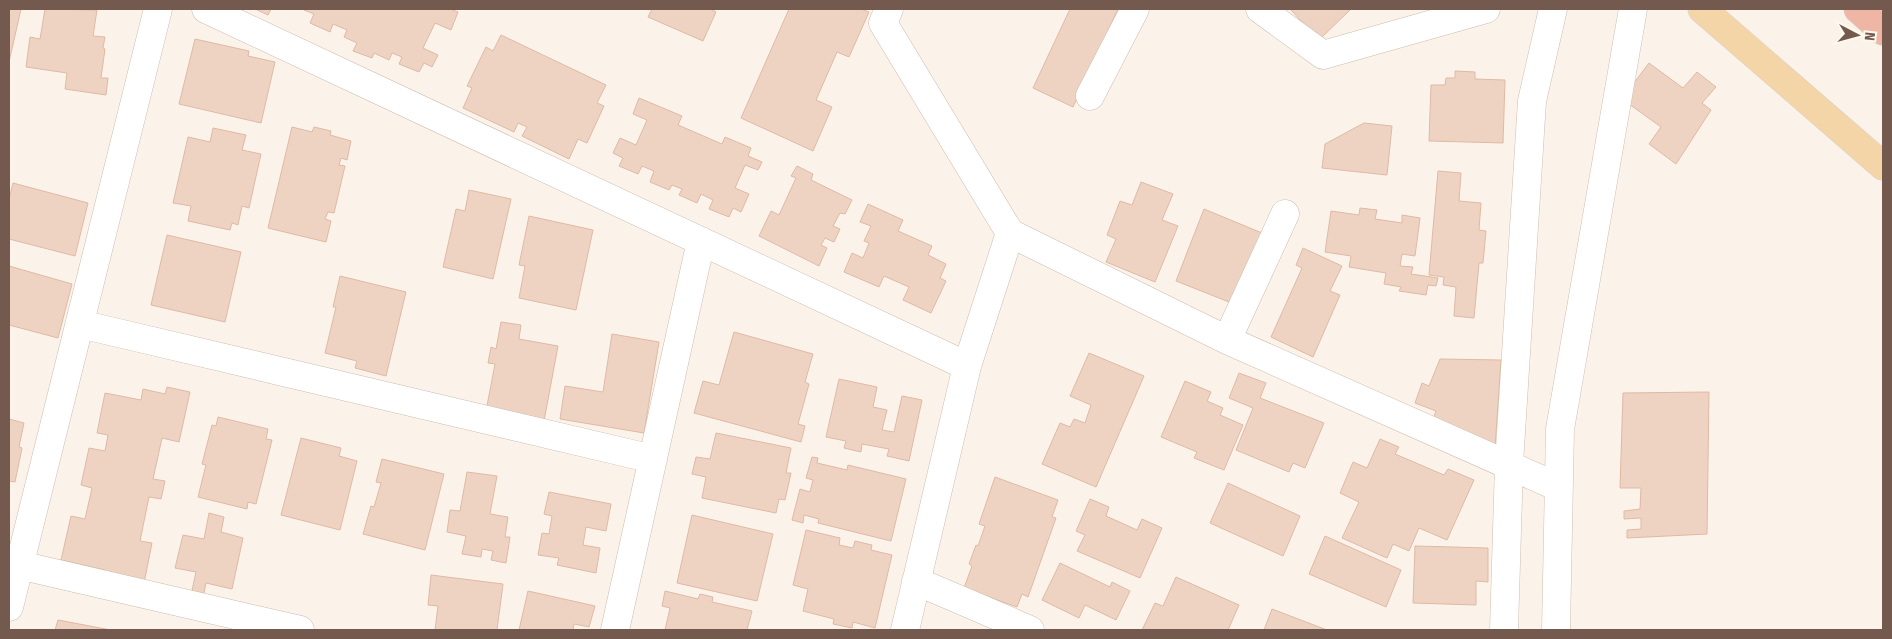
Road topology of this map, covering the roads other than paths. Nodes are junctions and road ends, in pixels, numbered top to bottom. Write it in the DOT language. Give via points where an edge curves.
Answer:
graph roads {
  1 [pos="158,9"];
  2 [pos="206,9"];
  3 [pos="889,9"];
  4 [pos="1135,9"];
  5 [pos="1260,9"];
  6 [pos="1486,9"];
  7 [pos="1553,9"];
  8 [pos="1633,9"];
  9 [pos="1702,9"];
  10 [pos="1858,9"];
  11 [pos="1883,31"];
  12 [pos="1090,96"];
  13 [pos="1883,166"];
  14 [pos="1285,214"];
  15 [pos="1010,233"];
  16 [pos="701,241"];
  17 [pos="80,324"];
  18 [pos="1227,340"];
  19 [pos="966,366"];
  20 [pos="653,459"];
  21 [pos="1509,464"];
  22 [pos="1558,487"];
  23 [pos="19,565"];
  24 [pos="916,581"];
  25 [pos="9,607"];
  26 [pos="300,630"];
  27 [pos="615,630"];
  28 [pos="905,630"];
  29 [pos="1030,630"];
  30 [pos="1504,630"];
  31 [pos="1556,630"];
  1 -- 17 [label="street"];
  2 -- 16 [label="street"];
  3 -- 15 [label="street" via="884,23"];
  4 -- 12 [label="street"];
  5 -- 6 [label="street" via="1323,55"];
  7 -- 21 [label="street" via="1532,101"];
  8 -- 22 [label="street" via="1560,429"];
  9 -- 13 [label="main road"];
  10 -- 11 [label="highway"];
  14 -- 18 [label="street"];
  15 -- 18 [label="street"];
  15 -- 19 [label="street"];
  16 -- 19 [label="street"];
  16 -- 20 [label="street"];
  17 -- 20 [label="street"];
  17 -- 23 [label="street"];
  18 -- 21 [label="street"];
  19 -- 24 [label="street"];
  20 -- 27 [label="street"];
  21 -- 22 [label="street"];
  21 -- 30 [label="street"];
  22 -- 31 [label="street"];
  23 -- 25 [label="street"];
  23 -- 26 [label="street"];
  24 -- 28 [label="street"];
  24 -- 29 [label="street"];
}
